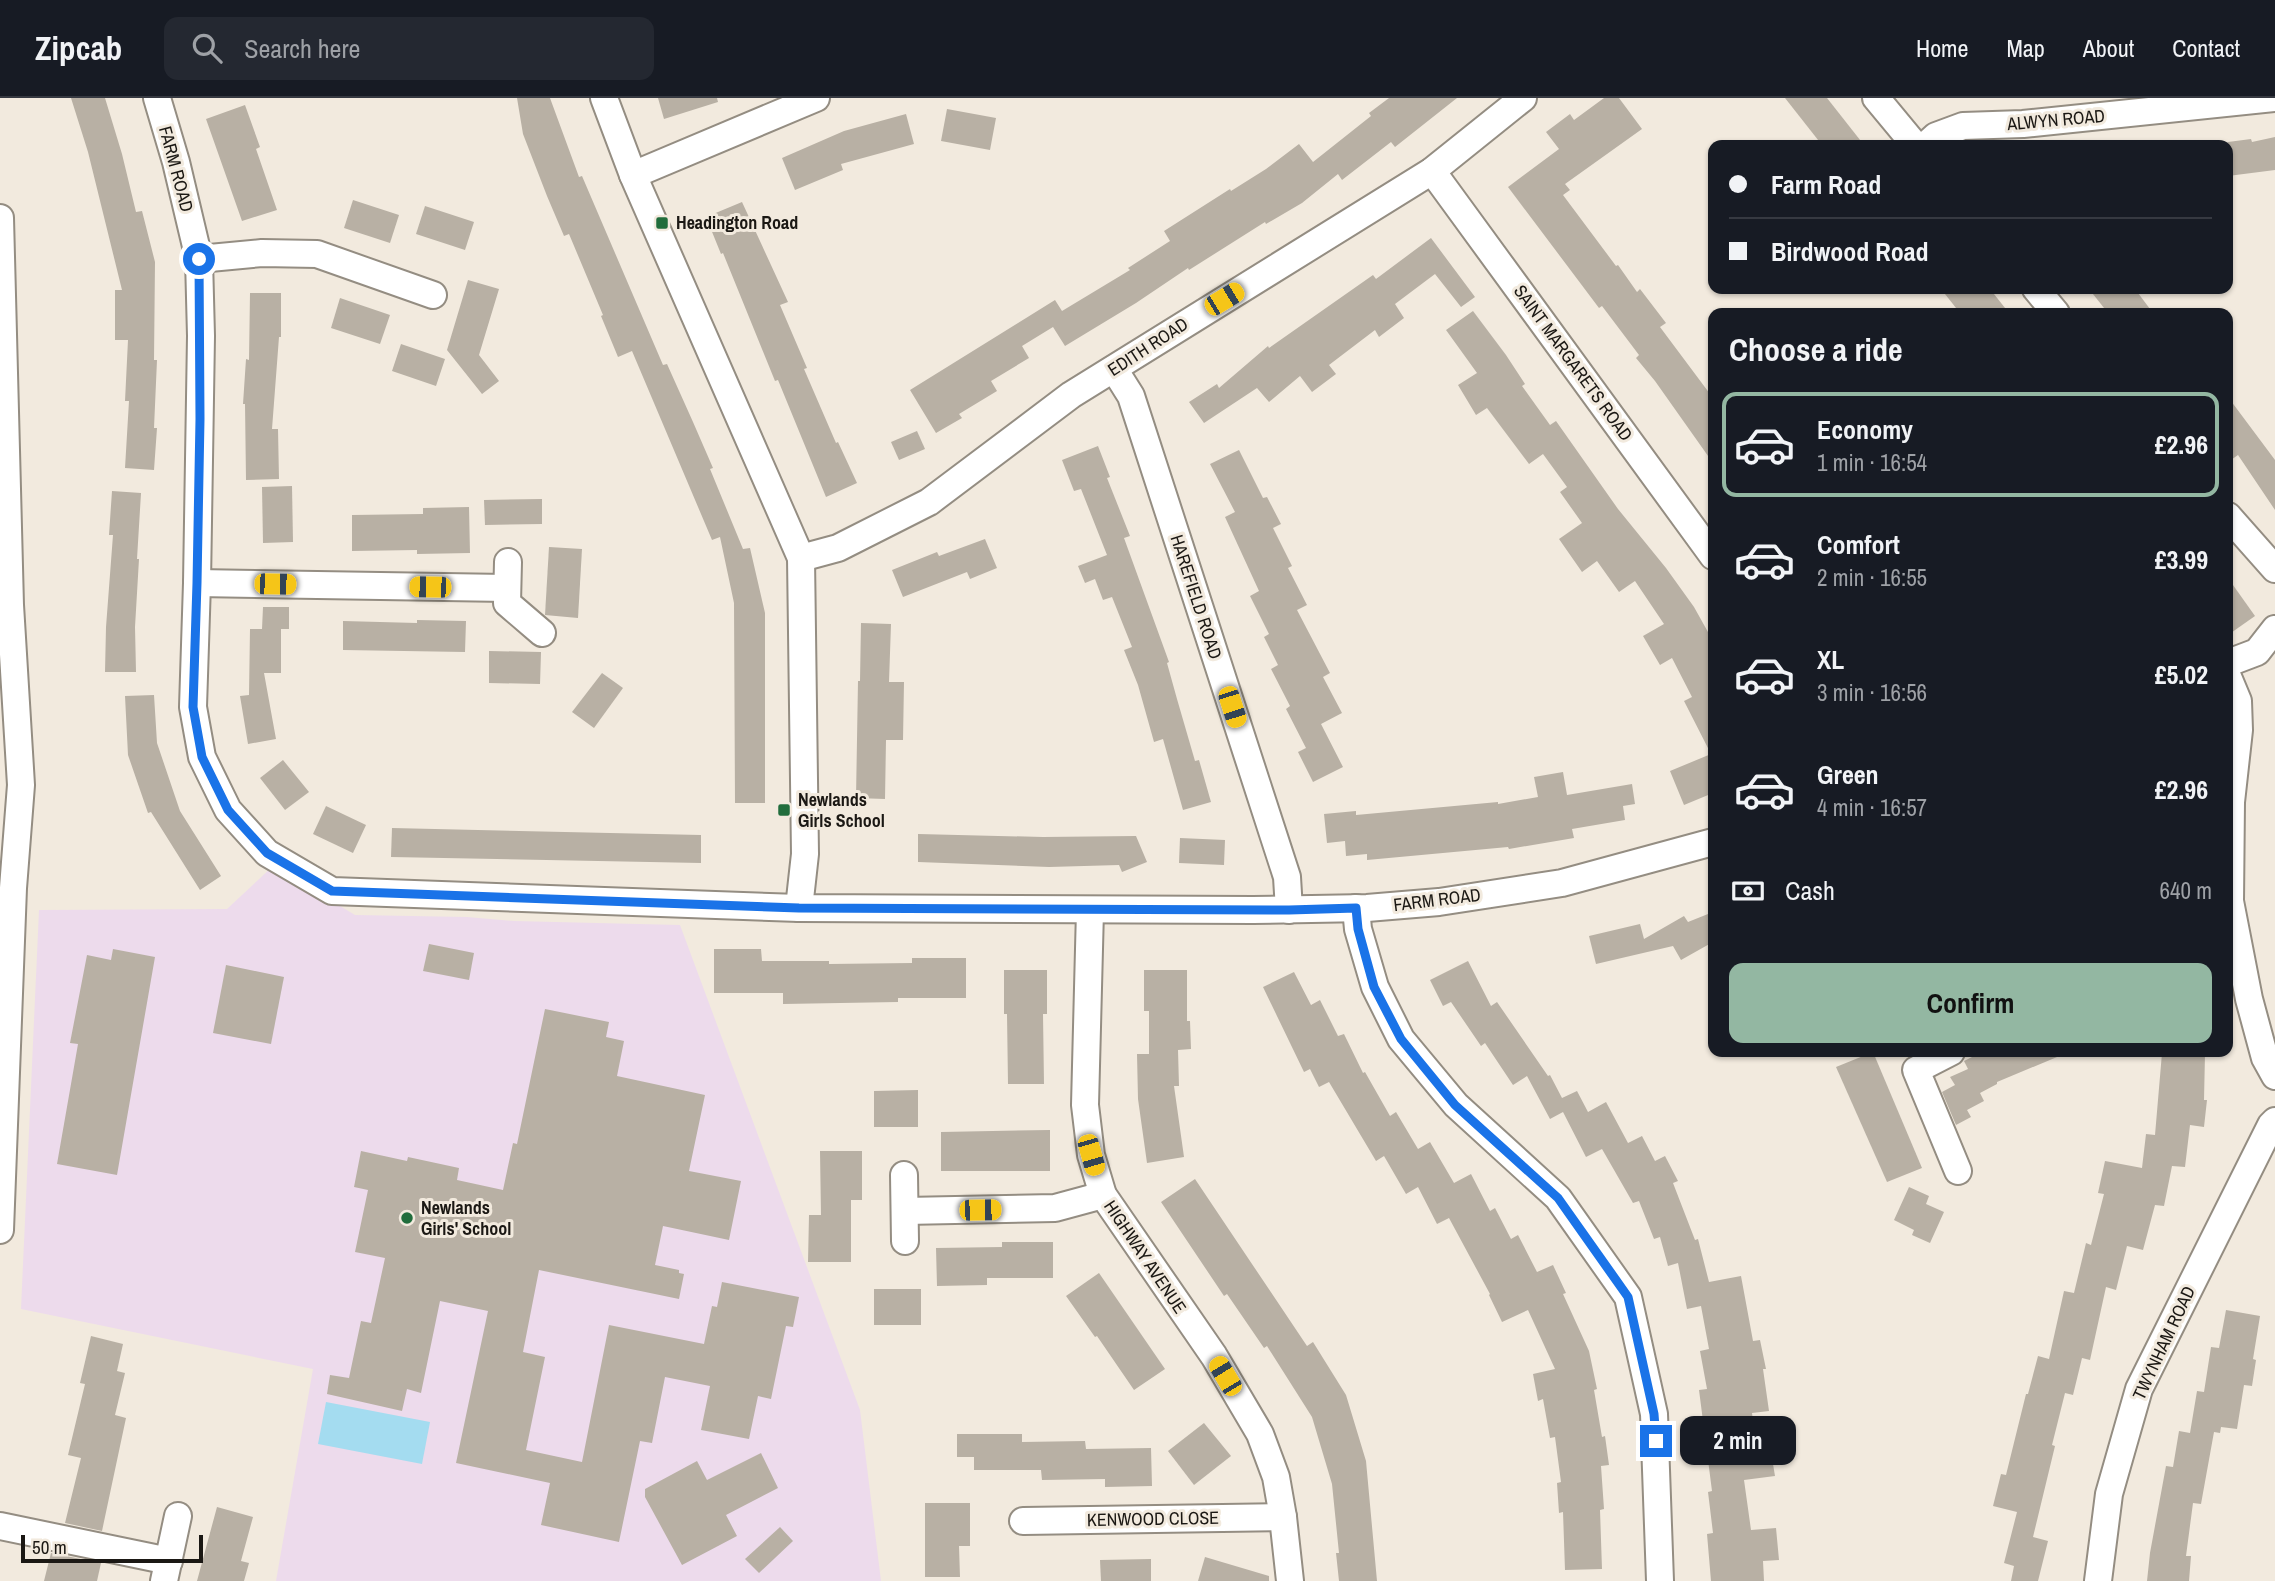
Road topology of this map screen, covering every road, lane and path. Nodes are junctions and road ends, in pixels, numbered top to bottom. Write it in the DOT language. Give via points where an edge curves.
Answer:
graph roads {
  1 [pos="157,98"];
  2 [pos="604,98"];
  3 [pos="816,98"];
  4 [pos="1523,98"];
  5 [pos="1876,98"];
  6 [pos="2274,98"];
  7 [pos="1911,140"];
  8 [pos="1932,140"];
  9 [pos="1432,171"];
  10 [pos="633,175"];
  11 [pos="0,218"];
  12 [pos="199,259"];
  13 [pos="434,294"];
  14 [pos="2040,294"];
  15 [pos="2052,308"];
  16 [pos="1114,369"];
  17 [pos="4,503"];
  18 [pos="2233,522"];
  19 [pos="1708,549"];
  20 [pos="801,558"];
  21 [pos="2275,569"];
  22 [pos="197,583"];
  23 [pos="2275,629"];
  24 [pos="542,633"];
  25 [pos="2233,661"];
  26 [pos="2233,689"];
  27 [pos="10,759"];
  28 [pos="2233,784"];
  29 [pos="1708,843"];
  30 [pos="799,908"];
  31 [pos="1356,908"];
  32 [pos="1090,910"];
  33 [pos="1289,910"];
  34 [pos="2233,916"];
  35 [pos="6,924"];
  36 [pos="1941,1057"];
  37 [pos="2275,1076"];
  38 [pos="2275,1121"];
  39 [pos="1958,1171"];
  40 [pos="904,1175"];
  41 [pos="1103,1195"];
  42 [pos="905,1211"];
  43 [pos="0,1230"];
  44 [pos="905,1241"];
  45 [pos="178,1516"];
  46 [pos="1283,1517"];
  47 [pos="1023,1521"];
  48 [pos="0,1526"];
  49 [pos="166,1571"];
  50 [pos="1290,1581"];
  51 [pos="1660,1581"];
  52 [pos="2098,1581"];
  1 -- 12 [label="street, FARM ROAD"];
  2 -- 10 [label="street"];
  3 -- 10 [label="street"];
  4 -- 9 [label="street, EDITH ROAD"];
  5 -- 7 [label="street"];
  6 -- 8 [label="street, ALWYN ROAD" via="1963,126"];
  9 -- 16 [label="street, EDITH ROAD"];
  9 -- 19 [label="street, SAINT MARGARETS ROAD"];
  10 -- 20 [label="street"];
  11 -- 17 [label="street"];
  12 -- 13 [label="street" via="317,254"];
  12 -- 22 [label="street, FARM ROAD"];
  14 -- 15 [label="street"];
  16 -- 20 [label="street, EDITH ROAD" via="1071,395 929,502 838,548"];
  16 -- 33 [label="street, HAREFIELD ROAD" via="1131,396 1287,877"];
  17 -- 27 [label="street" via="10,605"];
  18 -- 21 [label="street"];
  20 -- 30 [label="street" via="805,854"];
  22 -- 24 [label="street" via="508,575 508,603"];
  22 -- 30 [label="street, FARM ROAD" via="193,707 202,757 228,810 267,853 332,891"];
  23 -- 25 [label="street" via="2257,652"];
  26 -- 28 [label="street" via="2239,730"];
  27 -- 35 [label="street" via="21,785"];
  29 -- 31 [label="street, FARM ROAD" via="1562,883 1439,902"];
  30 -- 32 [label="street, FARM ROAD"];
  31 -- 33 [label="street, FARM ROAD"];
  31 -- 51 [label="street" via="1374,987 1401,1039 1455,1105 1558,1198 1628,1297 1654,1414"];
  32 -- 33 [label="street, FARM ROAD"];
  32 -- 41 [label="street, HIGHWAY AVENUE" via="1085,1105 1091,1155"];
  34 -- 37 [label="street" via="2249,999 2265,1058"];
  35 -- 43 [label="street"];
  36 -- 39 [label="street" via="1916,1070"];
  38 -- 52 [label="street, TWYNHAM ROAD" via="2139,1389 2109,1494"];
  40 -- 42 [label="street"];
  41 -- 42 [label="street" via="1055,1208"];
  41 -- 46 [label="street, HIGHWAY AVENUE" via="1214,1356 1260,1434 1276,1477"];
  42 -- 44 [label="street"];
  45 -- 49 [label="street"];
  46 -- 47 [label="street, KENWOOD CLOSE"];
  46 -- 50 [label="street, HIGHWAY AVENUE"];
  48 -- 49 [label="street"];
}
